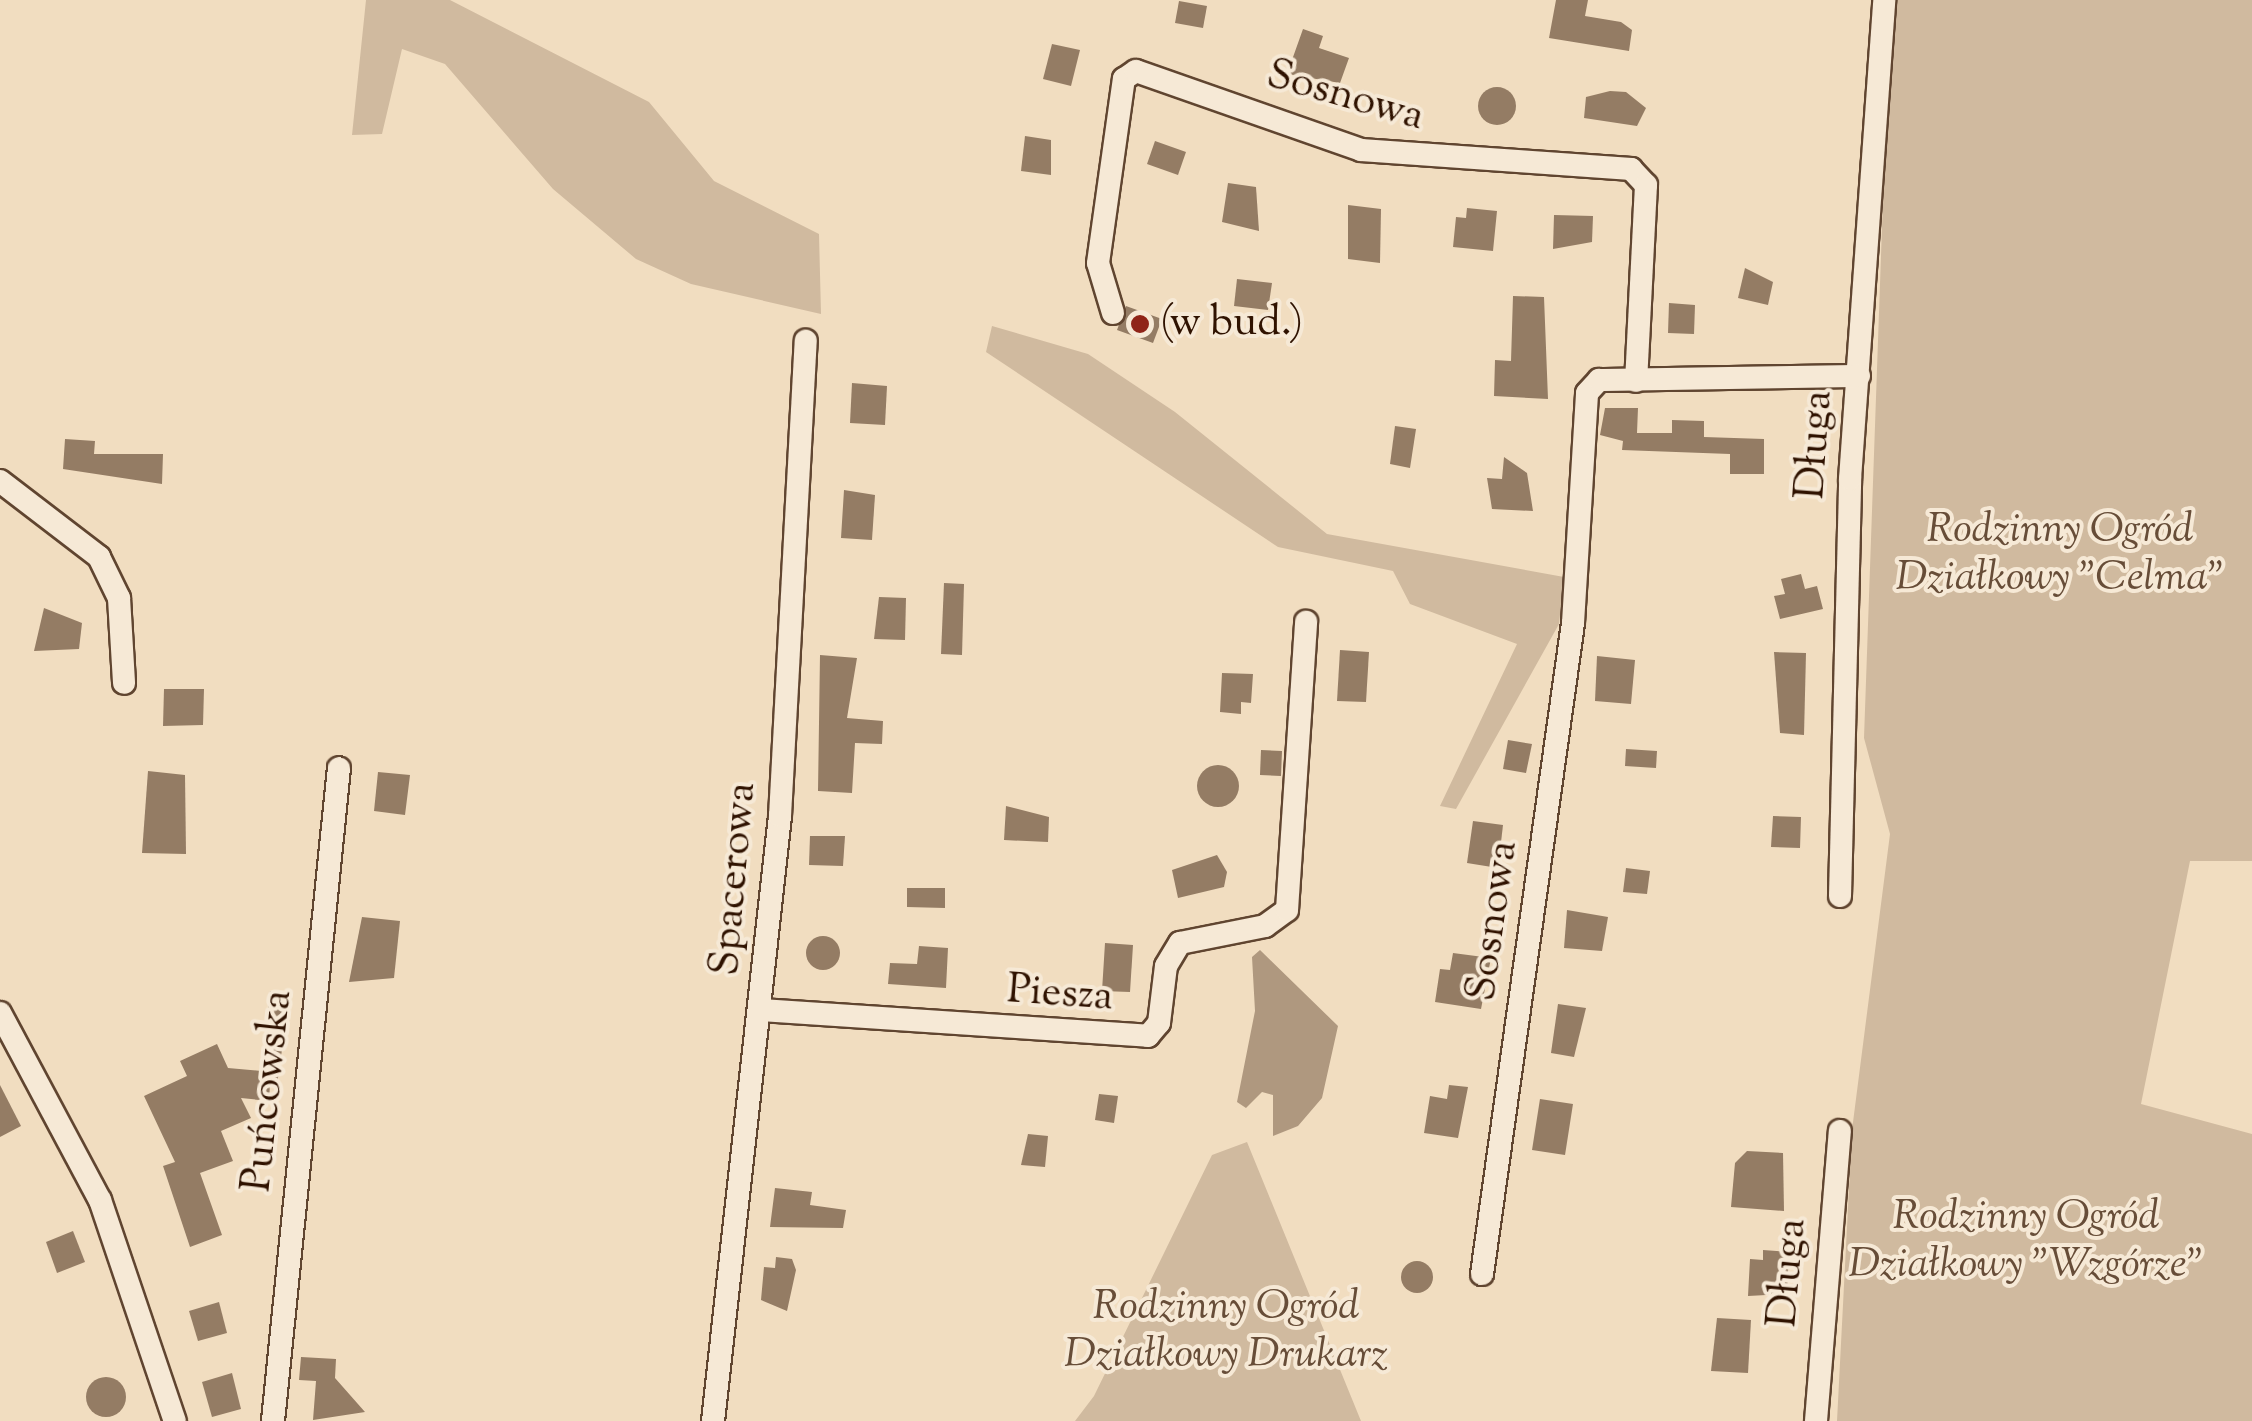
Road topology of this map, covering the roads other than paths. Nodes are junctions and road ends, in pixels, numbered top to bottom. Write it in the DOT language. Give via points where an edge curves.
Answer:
graph roads {
  1 [pos="1884,0"];
  2 [pos="1113,313"];
  3 [pos="806,341"];
  4 [pos="1859,376"];
  5 [pos="1636,381"];
  6 [pos="0,481"];
  7 [pos="1306,622"];
  8 [pos="124,683"];
  9 [pos="339,768"];
  10 [pos="1840,896"];
  11 [pos="761,1010"];
  12 [pos="0,1013"];
  13 [pos="1840,1131"];
  14 [pos="1482,1274"];
  15 [pos="175,1421"];
  16 [pos="273,1421"];
  17 [pos="714,1421"];
  18 [pos="1816,1421"];
  1 -- 4 [label="street, Długa"];
  2 -- 5 [label="street, Sosnowa" via="1098,263 1124,79 1136,72 1361,150 1631,169 1646,185"];
  3 -- 11 [label="street, Spacerowa"];
  4 -- 5 [label="street, Sosnowa"];
  4 -- 10 [label="street, Długa"];
  5 -- 14 [label="street, Sosnowa" via="1599,380 1587,392 1574,623"];
  6 -- 8 [label="street" via="99,557 120,598"];
  7 -- 11 [label="street, Piesza" via="1288,910 1266,926 1180,943 1166,966 1159,1022 1148,1036"];
  9 -- 16 [label="street, Puńcowska"];
  11 -- 17 [label="street, Spacerowa"];
  12 -- 15 [label="street" via="100,1200"];
  13 -- 18 [label="street, Długa"];
}
